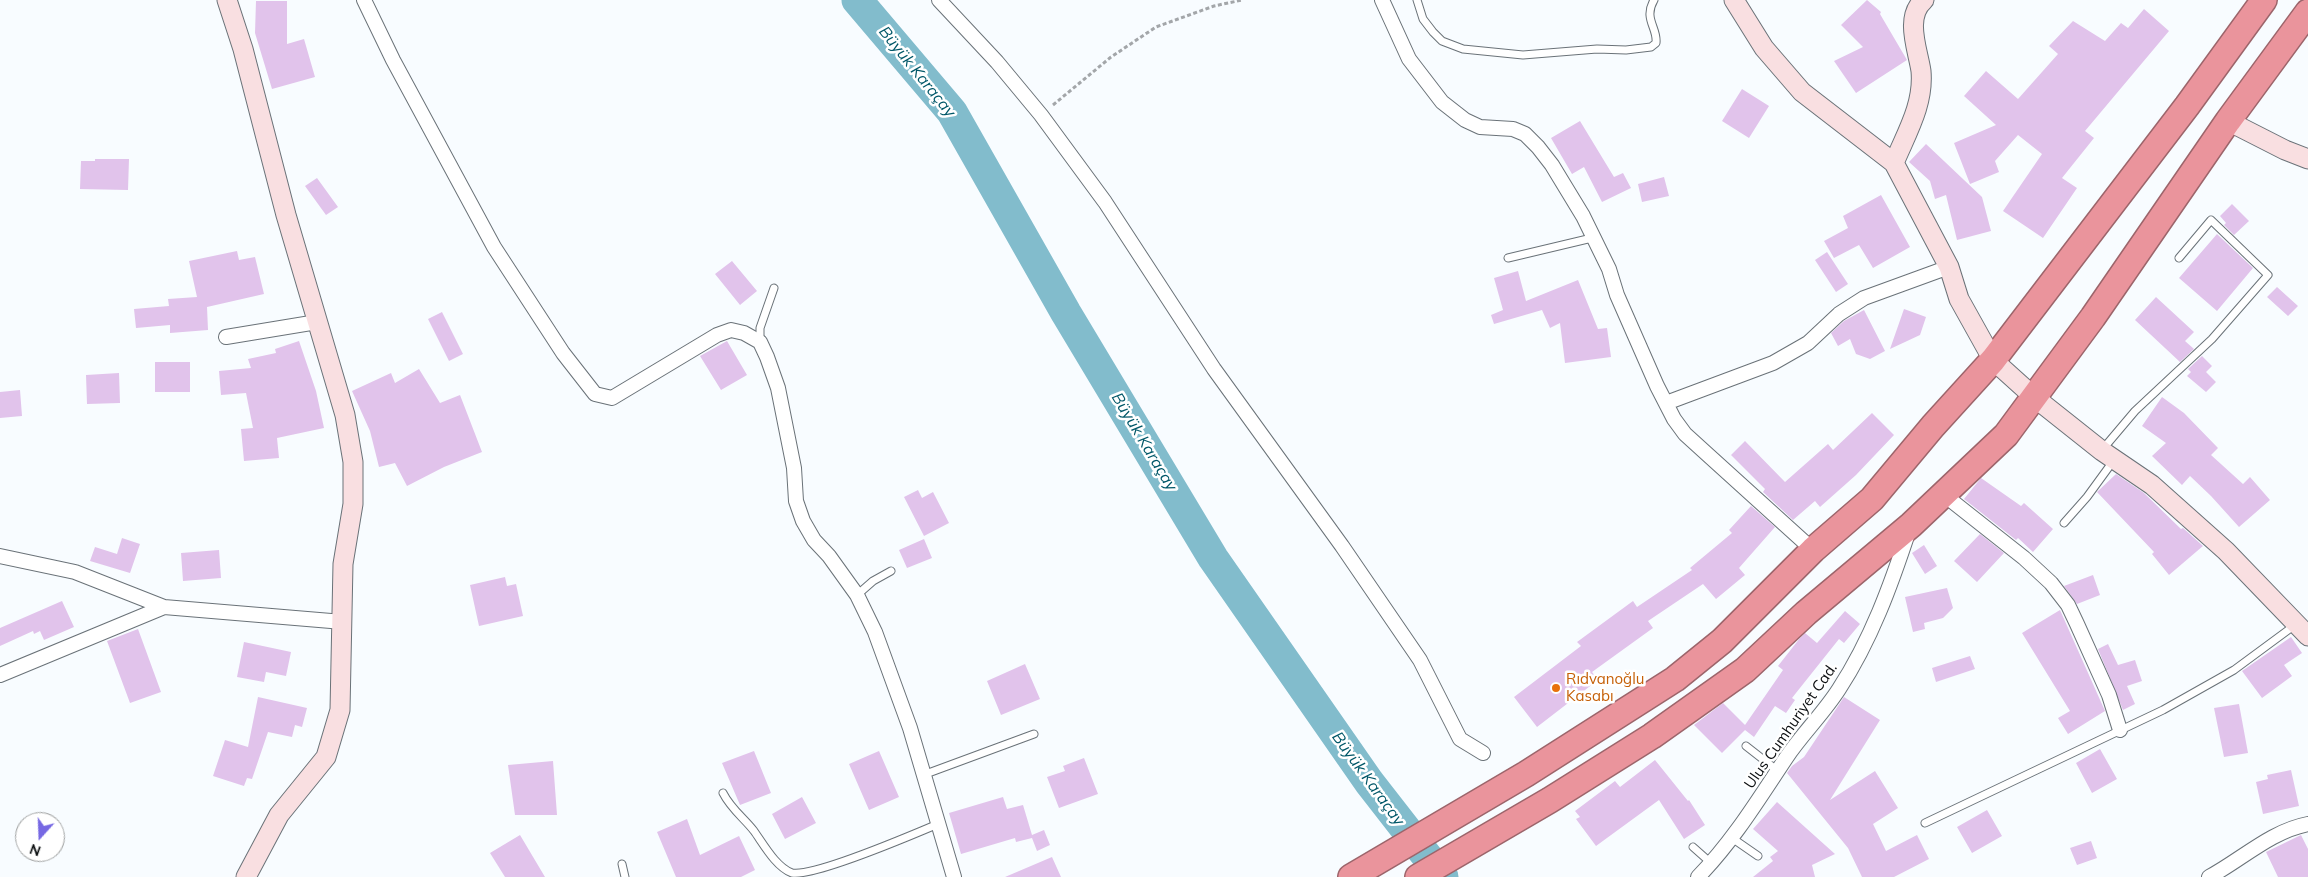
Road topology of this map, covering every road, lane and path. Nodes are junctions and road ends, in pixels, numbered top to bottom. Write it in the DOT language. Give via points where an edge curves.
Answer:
graph roads {
  1 [pos="227,0"];
  2 [pos="364,0"];
  3 [pos="939,0"];
  4 [pos="1242,0"];
  5 [pos="1382,0"];
  6 [pos="1417,0"];
  7 [pos="1654,0"];
  8 [pos="1734,0"];
  9 [pos="1924,0"];
  10 [pos="2264,0"];
  11 [pos="2308,12"];
  12 [pos="1041,115"];
  13 [pos="2228,121"];
  14 [pos="2308,159"];
  15 [pos="1894,162"];
  16 [pos="1592,238"];
  17 [pos="1508,258"];
  18 [pos="2179,258"];
  19 [pos="1949,267"];
  20 [pos="774,288"];
  21 [pos="317,322"];
  22 [pos="226,336"];
  23 [pos="760,342"];
  24 [pos="1993,360"];
  25 [pos="2034,397"];
  26 [pos="1666,403"];
  27 [pos="2108,455"];
  28 [pos="1943,494"];
  29 [pos="2064,523"];
  30 [pos="1911,525"];
  31 [pos="1814,550"];
  32 [pos="0,556"];
  33 [pos="892,571"];
  34 [pos="857,595"];
  35 [pos="164,607"];
  36 [pos="343,622"];
  37 [pos="2303,630"];
  38 [pos="0,675"];
  39 [pos="2120,730"];
  40 [pos="1034,734"];
  41 [pos="1746,746"];
  42 [pos="1483,752"];
  43 [pos="1778,771"];
  44 [pos="923,775"];
  45 [pos="723,793"];
  46 [pos="938,824"];
  47 [pos="1925,824"];
  48 [pos="2308,824"];
  49 [pos="1732,838"];
  50 [pos="1692,847"];
  51 [pos="1758,856"];
  52 [pos="1712,863"];
  53 [pos="622,864"];
  54 [pos="246,877"];
  55 [pos="625,877"];
  56 [pos="954,877"];
  57 [pos="1351,877"];
  58 [pos="1418,877"];
  59 [pos="1698,877"];
  60 [pos="2209,877"];
  1 -- 21 [label="street"];
  2 -- 23 [label="street" via="494,247 563,353 595,394 612,398 717,335 731,330"];
  3 -- 12 [label="street"];
  4 -- 12 [label="path" via="1214,6 1156,27"];
  5 -- 16 [label="street" via="1409,59 1442,102 1480,127 1513,129 1526,134 1566,187"];
  6 -- 7 [label="lane" via="1423,19 1442,41 1463,49 1523,55 1651,47 1657,36 1650,25"];
  8 -- 15 [label="street" via="1764,48 1802,92"];
  9 -- 15 [label="street" via="1914,17 1921,71 1920,100"];
  10 -- 24 [label="highway"];
  11 -- 13 [label="highway"];
  12 -- 42 [label="street" via="1105,202 1214,369 1420,660 1460,739"];
  13 -- 14 [label="street"];
  13 -- 25 [label="highway"];
  15 -- 19 [label="street"];
  16 -- 17 [label="lane"];
  16 -- 26 [label="street" via="1609,269 1617,295"];
  18 -- 27 [label="lane" via="2211,220 2268,275 2212,339 2135,410"];
  19 -- 24 [label="street" via="1959,299"];
  19 -- 26 [label="street" via="1864,298 1839,314 1808,343 1773,363"];
  20 -- 23 [label="lane" via="760,328"];
  21 -- 22 [label="street"];
  21 -- 36 [label="street" via="345,415 354,462 353,504 343,564"];
  23 -- 34 [label="street" via="778,388 794,468 796,501 803,521"];
  24 -- 25 [label="street"];
  24 -- 31 [label="highway" via="1932,426 1872,499"];
  25 -- 27 [label="street"];
  25 -- 28 [label="highway" via="2006,435"];
  26 -- 31 [label="street" via="1685,434"];
  27 -- 29 [label="lane" via="2088,497"];
  27 -- 37 [label="street" via="2152,485 2226,551"];
  28 -- 30 [label="highway"];
  28 -- 39 [label="street" via="2051,582 2077,624 2110,696"];
  30 -- 43 [label="street, Ulus Cumhuriyet Cad." via="1889,590 1850,671 1823,713"];
  30 -- 58 [label="highway" via="1806,613 1745,670 1652,736"];
  31 -- 57 [label="highway" via="1722,641 1675,679 1526,774"];
  32 -- 35 [label="street" via="75,572"];
  33 -- 34 [label="lane"];
  34 -- 44 [label="street" via="875,632"];
  35 -- 36 [label="street"];
  35 -- 38 [label="street"];
  36 -- 54 [label="street" via="340,710 326,757 279,815"];
  37 -- 39 [label="lane" via="2163,710"];
  39 -- 47 [label="lane"];
  40 -- 44 [label="lane"];
  41 -- 43 [label="lane"];
  43 -- 49 [label="street, Ulus Cumhuriyet Cad."];
  44 -- 46 [label="street"];
  45 -- 46 [label="lane" via="770,853 789,872 800,876 831,867"];
  46 -- 56 [label="street"];
  48 -- 60 [label="street" via="2263,842"];
  49 -- 51 [label="lane"];
  49 -- 52 [label="street, Ulus Cumhuriyet Cad."];
  50 -- 52 [label="lane"];
  52 -- 59 [label="street, Ulus Cumhuriyet Cad."];
  53 -- 55 [label="lane"];
}
